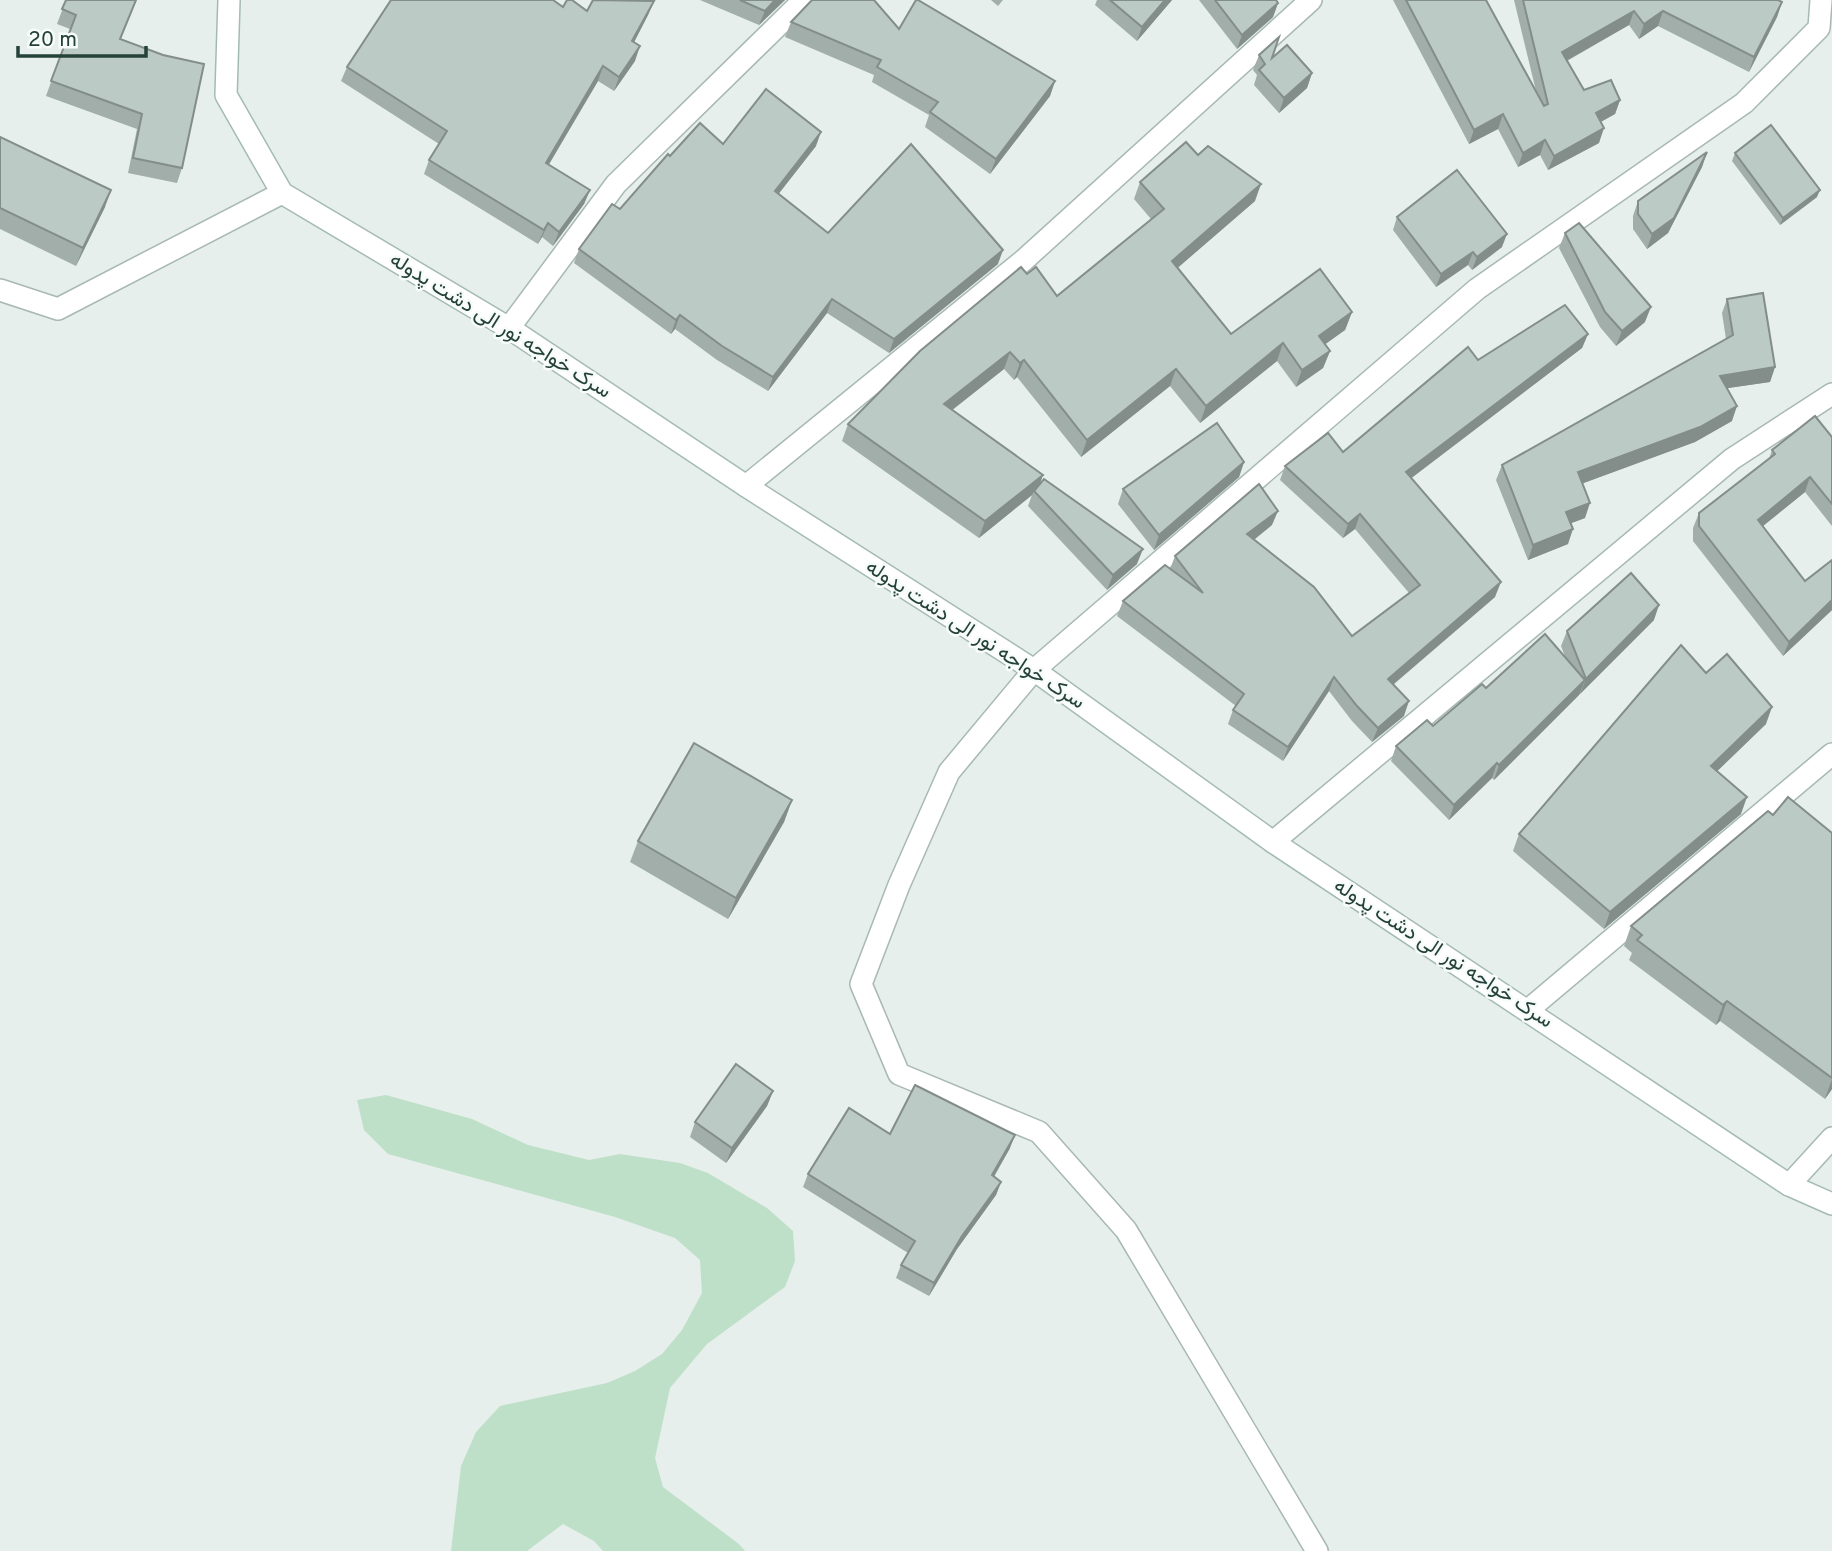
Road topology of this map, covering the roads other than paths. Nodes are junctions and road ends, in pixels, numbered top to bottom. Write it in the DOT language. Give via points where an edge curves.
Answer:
graph roads {
  1 [pos="229,0"];
  2 [pos="804,0"];
  3 [pos="1311,0"];
  4 [pos="1821,0"];
  5 [pos="282,193"];
  6 [pos="0,290"];
  7 [pos="509,328"];
  8 [pos="1832,394"];
  9 [pos="746,486"];
  10 [pos="1034,670"];
  11 [pos="1832,754"];
  12 [pos="1273,842"];
  13 [pos="1528,1010"];
  14 [pos="1832,1138"];
  15 [pos="1788,1185"];
  16 [pos="1832,1205"];
  17 [pos="1317,1551"];
  1 -- 5 [label="street, سرک خواجه نور الی دشت پدوله" via="226,95"];
  2 -- 7 [label="street" via="616,184"];
  3 -- 9 [label="street" via="1024,260"];
  4 -- 10 [label="street" via="1819,28 1744,103 1477,289"];
  5 -- 6 [label="street" via="58,309"];
  5 -- 7 [label="street, سرک خواجه نور الی دشت پدوله"];
  7 -- 9 [label="street, سرک خواجه نور الی دشت پدوله"];
  8 -- 12 [label="street" via="1732,459"];
  9 -- 10 [label="street, سرک خواجه نور الی دشت پدوله"];
  10 -- 12 [label="street, سرک خواجه نور الی دشت پدوله"];
  10 -- 17 [label="street" via="949,772 861,984 899,1074 1039,1132 1126,1230"];
  11 -- 13 [label="street"];
  12 -- 13 [label="street, سرک خواجه نور الی دشت پدوله"];
  13 -- 15 [label="street, سرک خواجه نور الی دشت پدوله"];
  14 -- 15 [label="street"];
  15 -- 16 [label="street, سرک خواجه نور الی دشت پدوله"];
}
